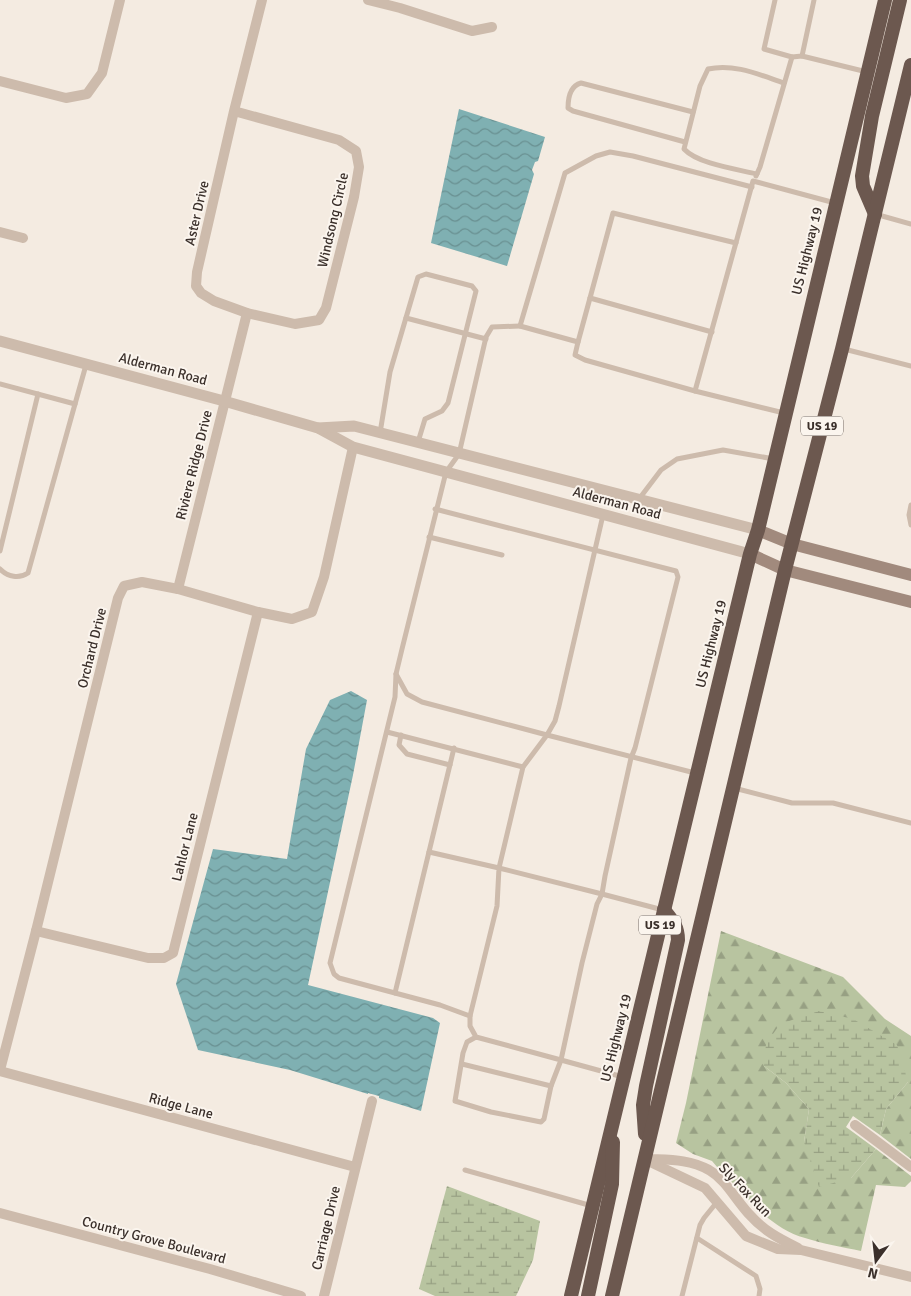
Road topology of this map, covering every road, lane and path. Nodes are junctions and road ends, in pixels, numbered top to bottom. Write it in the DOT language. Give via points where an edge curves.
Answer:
graph roads {
  1 [pos="120,0"];
  2 [pos="262,0"];
  3 [pos="368,0"];
  4 [pos="775,0"];
  5 [pos="814,0"];
  6 [pos="885,0"];
  7 [pos="900,0"];
  8 [pos="402,4"];
  9 [pos="492,27"];
  10 [pos="802,56"];
  11 [pos="792,57"];
  12 [pos="911,64"];
  13 [pos="867,73"];
  14 [pos="0,81"];
  15 [pos="784,82"];
  16 [pos="234,111"];
  17 [pos="693,112"];
  18 [pos="685,142"];
  19 [pos="757,174"];
  20 [pos="752,184"];
  21 [pos="835,203"];
  22 [pos="875,214"];
  23 [pos="911,224"];
  24 [pos="0,232"];
  25 [pos="23,238"];
  26 [pos="736,243"];
  27 [pos="590,298"];
  28 [pos="247,313"];
  29 [pos="406,318"];
  30 [pos="520,326"];
  31 [pos="712,332"];
  32 [pos="465,333"];
  33 [pos="486,339"];
  34 [pos="0,342"];
  35 [pos="578,342"];
  36 [pos="842,349"];
  37 [pos="86,365"];
  38 [pos="911,366"];
  39 [pos="0,384"];
  40 [pos="695,391"];
  41 [pos="38,394"];
  42 [pos="224,401"];
  43 [pos="75,404"];
  44 [pos="784,413"];
  45 [pos="318,428"];
  46 [pos="380,433"];
  47 [pos="418,443"];
  48 [pos="353,447"];
  49 [pos="459,454"];
  50 [pos="774,459"];
  51 [pos="446,472"];
  52 [pos="638,499"];
  53 [pos="911,505"];
  54 [pos="435,509"];
  55 [pos="603,515"];
  56 [pos="911,526"];
  57 [pos="758,530"];
  58 [pos="429,537"];
  59 [pos="792,544"];
  60 [pos="594,549"];
  61 [pos="0,551"];
  62 [pos="502,554"];
  63 [pos="750,554"];
  64 [pos="0,569"];
  65 [pos="785,570"];
  66 [pos="911,576"];
  67 [pos="178,589"];
  68 [pos="911,602"];
  69 [pos="258,612"];
  70 [pos="396,674"];
  71 [pos="407,694"];
  72 [pos="395,697"];
  73 [pos="387,732"];
  74 [pos="401,735"];
  75 [pos="547,735"];
  76 [pos="454,748"];
  77 [pos="631,758"];
  78 [pos="450,765"];
  79 [pos="523,767"];
  80 [pos="696,774"];
  81 [pos="733,788"];
  82 [pos="911,824"];
  83 [pos="429,852"];
  84 [pos="499,868"];
  85 [pos="602,894"];
  86 [pos="664,910"];
  87 [pos="36,931"];
  88 [pos="395,993"];
  89 [pos="470,1016"];
  90 [pos="476,1038"];
  91 [pos="561,1060"];
  92 [pos="462,1064"];
  93 [pos="0,1070"];
  94 [pos="623,1077"];
  95 [pos="551,1086"];
  96 [pos="372,1101"];
  97 [pos="612,1121"];
  98 [pos="855,1125"];
  99 [pos="645,1153"];
  100 [pos="355,1167"];
  101 [pos="911,1167"];
  102 [pos="465,1170"];
  103 [pos="717,1202"];
  104 [pos="592,1206"];
  105 [pos="0,1213"];
  106 [pos="697,1238"];
  107 [pos="801,1250"];
  108 [pos="911,1277"];
  109 [pos="301,1296"];
  110 [pos="324,1296"];
  111 [pos="571,1296"];
  112 [pos="588,1296"];
  113 [pos="612,1296"];
  114 [pos="682,1296"];
  115 [pos="759,1296"];
  1 -- 14 [label="street" via="102,73 87,94 66,98"];
  2 -- 16 [label="street, Aster Drive"];
  3 -- 8 [label="street"];
  4 -- 11 [label="lane" via="764,49"];
  5 -- 10 [label="lane"];
  6 -- 13 [label="highway, US Highway 19 / US 19"];
  7 -- 22 [label="highway" via="872,116 862,176"];
  8 -- 9 [label="street" via="472,32"];
  10 -- 11 [label="lane"];
  10 -- 13 [label="lane"];
  11 -- 15 [label="lane"];
  12 -- 22 [label="highway, US 19"];
  13 -- 21 [label="highway, US Highway 19 / US 19"];
  15 -- 17 [label="lane" via="734,68 708,68"];
  15 -- 19 [label="lane"];
  16 -- 28 [label="street, Aster Drive" via="196,286 214,301"];
  16 -- 28 [label="street, Windsong Circle" via="339,140 356,151 359,167 326,308 320,320 295,324"];
  17 -- 18 [label="lane"];
  17 -- 18 [label="lane" via="581,83 571,88 568,108 573,111"];
  18 -- 19 [label="lane" via="684,149 689,155"];
  19 -- 20 [label="lane"];
  20 -- 21 [label="lane"];
  20 -- 26 [label="lane"];
  20 -- 30 [label="lane" via="610,152 565,173"];
  21 -- 44 [label="highway, US Highway 19 / US 19"];
  22 -- 23 [label="lane"];
  22 -- 36 [label="highway, US 19"];
  24 -- 25 [label="street"];
  26 -- 27 [label="lane" via="613,213"];
  26 -- 31 [label="lane"];
  27 -- 31 [label="lane"];
  27 -- 35 [label="lane"];
  28 -- 42 [label="street"];
  29 -- 32 [label="lane"];
  29 -- 32 [label="lane" via="418,277 426,274 472,286 476,291"];
  29 -- 46 [label="lane" via="390,372"];
  30 -- 33 [label="lane" via="492,327"];
  30 -- 35 [label="lane"];
  31 -- 40 [label="lane"];
  32 -- 33 [label="lane"];
  32 -- 47 [label="lane" via="448,404 442,411 425,419"];
  33 -- 49 [label="lane"];
  34 -- 37 [label="street, Alderman Road"];
  35 -- 40 [label="lane" via="575,355 584,360"];
  36 -- 38 [label="lane"];
  36 -- 59 [label="highway, US 19"];
  37 -- 42 [label="street, Alderman Road"];
  37 -- 43 [label="lane"];
  39 -- 41 [label="lane"];
  40 -- 44 [label="lane"];
  41 -- 43 [label="lane"];
  41 -- 61 [label="lane"];
  42 -- 45 [label="street, Alderman Road"];
  42 -- 67 [label="street, Riviere Ridge Drive"];
  43 -- 64 [label="lane" via="28,573 15,577"];
  44 -- 50 [label="highway, US Highway 19 / US 19"];
  45 -- 46 [label="street, Alderman Road" via="354,426"];
  45 -- 48 [label="street, Alderman Road"];
  46 -- 47 [label="street, Alderman Road"];
  47 -- 49 [label="street, Alderman Road"];
  48 -- 51 [label="street, Alderman Road"];
  48 -- 69 [label="street, Orchard Drive" via="324,576 312,612 292,619"];
  49 -- 51 [label="lane"];
  49 -- 52 [label="street, Alderman Road"];
  50 -- 52 [label="lane" via="723,450 677,459 661,470"];
  50 -- 57 [label="highway, US Highway 19 / US 19"];
  51 -- 54 [label="lane"];
  51 -- 55 [label="street, Alderman Road"];
  52 -- 57 [label="street, Alderman Road"];
  53 -- 56 [label="lane"];
  54 -- 58 [label="lane"];
  54 -- 60 [label="lane"];
  55 -- 60 [label="lane"];
  55 -- 63 [label="street, Alderman Road"];
  57 -- 59 [label="main road, Alderman Road"];
  57 -- 63 [label="highway, US Highway 19 / US 19"];
  58 -- 62 [label="lane"];
  58 -- 70 [label="lane"];
  59 -- 65 [label="highway, US 19"];
  59 -- 66 [label="main road, Alderman Road"];
  60 -- 75 [label="lane" via="560,706"];
  60 -- 77 [label="lane" via="676,571 678,577"];
  63 -- 65 [label="main road, Alderman Road"];
  63 -- 80 [label="highway, US Highway 19 / US 19"];
  65 -- 68 [label="main road, Alderman Road"];
  65 -- 81 [label="highway, US 19"];
  67 -- 69 [label="street, Orchard Drive"];
  67 -- 87 [label="street, Orchard Drive" via="142,582 124,586 118,598"];
  69 -- 87 [label="street, Lahlor Lane" via="172,953 164,958 148,958"];
  70 -- 71 [label="lane"];
  70 -- 72 [label="lane"];
  71 -- 72 [label="lane"];
  71 -- 75 [label="lane" via="422,702"];
  72 -- 73 [label="lane"];
  73 -- 74 [label="lane"];
  73 -- 88 [label="lane" via="330,963 339,978"];
  74 -- 76 [label="lane"];
  74 -- 78 [label="lane" via="399,745 406,754"];
  75 -- 77 [label="lane"];
  75 -- 79 [label="lane"];
  76 -- 78 [label="lane"];
  76 -- 79 [label="lane"];
  77 -- 80 [label="lane"];
  77 -- 85 [label="lane"];
  78 -- 83 [label="lane"];
  79 -- 84 [label="lane"];
  80 -- 86 [label="highway, US Highway 19 / US 19"];
  81 -- 82 [label="lane" via="792,804 833,804"];
  81 -- 99 [label="highway, US 19"];
  83 -- 84 [label="lane"];
  83 -- 88 [label="lane"];
  84 -- 85 [label="lane"];
  84 -- 89 [label="lane" via="497,906"];
  85 -- 86 [label="lane"];
  85 -- 91 [label="lane" via="582,963"];
  86 -- 94 [label="highway, US Highway 19 / US 19"];
  86 -- 99 [label="highway" via="675,922 678,940 643,1105"];
  87 -- 93 [label="street, Orchard Drive"];
  88 -- 89 [label="lane"];
  89 -- 90 [label="lane" via="470,1026"];
  90 -- 91 [label="lane"];
  90 -- 92 [label="lane" via="467,1042"];
  91 -- 94 [label="lane"];
  91 -- 95 [label="lane"];
  92 -- 95 [label="lane"];
  92 -- 95 [label="lane" via="455,1101 491,1112 541,1122"];
  93 -- 100 [label="street, Ridge Lane"];
  94 -- 97 [label="highway, US Highway 19 / US 19"];
  96 -- 100 [label="street, Carriage Drive"];
  97 -- 104 [label="highway, US Highway 19 / US 19"];
  97 -- 112 [label="highway" via="612,1184"];
  98 -- 101 [label="street"];
  99 -- 103 [label="street, Sly Fox Run" via="705,1188"];
  99 -- 107 [label="street, Sly Fox Run" via="684,1160 710,1171 766,1232"];
  99 -- 113 [label="highway, US 19"];
  100 -- 110 [label="street, Carriage Drive"];
  102 -- 104 [label="lane"];
  103 -- 106 [label="lane" via="704,1218"];
  103 -- 107 [label="street, Sly Fox Run" via="746,1236 778,1249"];
  104 -- 111 [label="highway, US Highway 19 / US 19"];
  105 -- 109 [label="street, Country Grove Boulevard"];
  106 -- 114 [label="lane"];
  106 -- 115 [label="lane" via="756,1276"];
  107 -- 108 [label="street, Sly Fox Run"];
}
